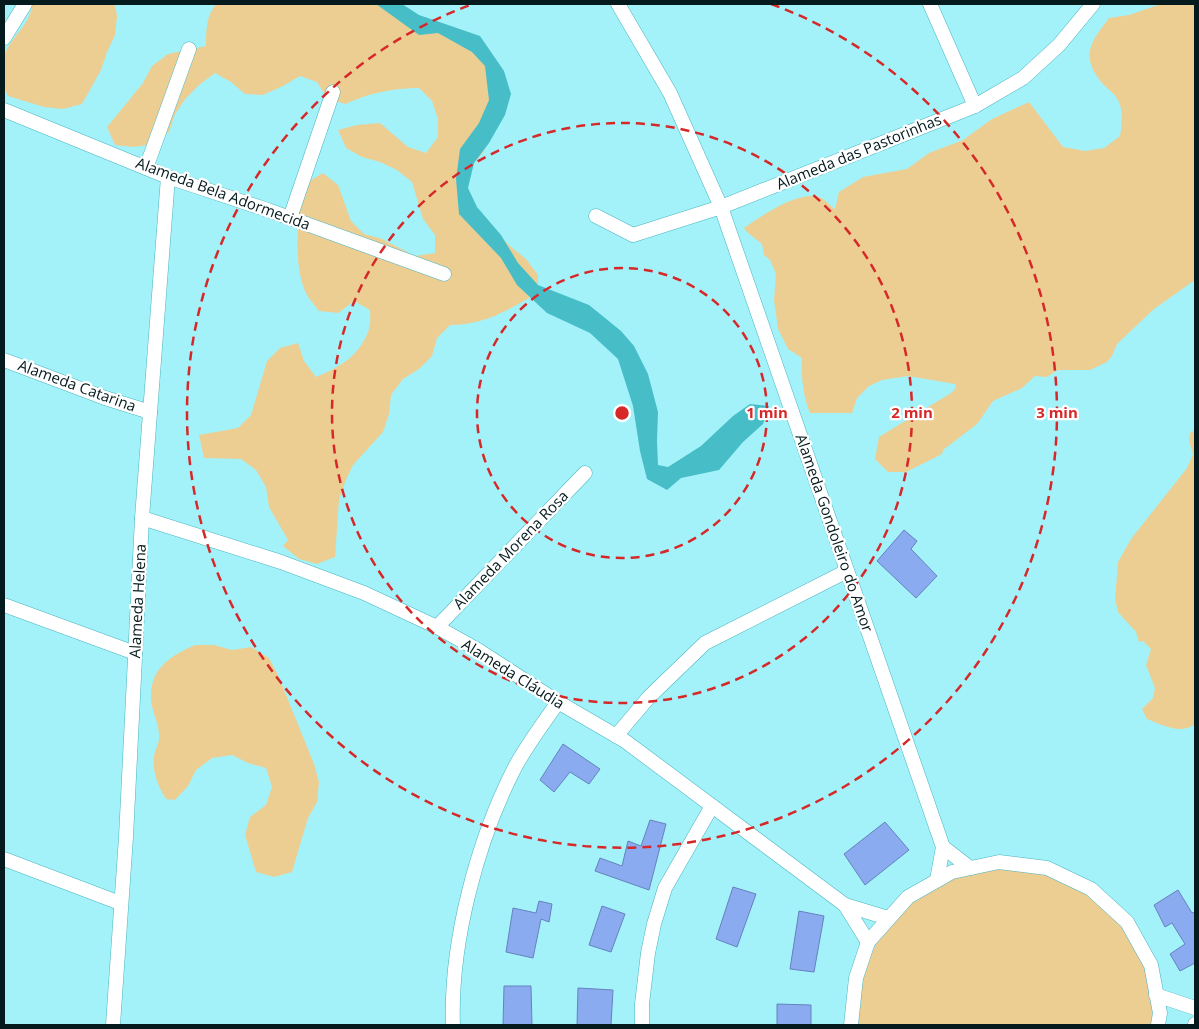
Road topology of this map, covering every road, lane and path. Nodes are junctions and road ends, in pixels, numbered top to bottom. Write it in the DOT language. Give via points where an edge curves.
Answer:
graph roads {
  1 [pos="25,4"];
  2 [pos="618,4"];
  3 [pos="930,4"];
  4 [pos="1093,4"];
  5 [pos="4,38"];
  6 [pos="189,49"];
  7 [pos="333,92"];
  8 [pos="974,106"];
  9 [pos="4,110"];
  10 [pos="146,168"];
  11 [pos="168,177"];
  12 [pos="721,207"];
  13 [pos="596,216"];
  14 [pos="290,218"];
  15 [pos="444,274"];
  16 [pos="4,360"];
  17 [pos="150,412"];
  18 [pos="585,473"];
  19 [pos="142,518"];
  20 [pos="847,571"];
  21 [pos="4,606"];
  22 [pos="437,627"];
  23 [pos="135,653"];
  24 [pos="558,702"];
  25 [pos="616,736"];
  26 [pos="712,806"];
  27 [pos="943,847"];
  28 [pos="4,858"];
  29 [pos="970,868"];
  30 [pos="937,880"];
  31 [pos="120,903"];
  32 [pos="845,905"];
  33 [pos="888,918"];
  34 [pos="868,942"];
  35 [pos="1156,996"];
  36 [pos="1195,1008"];
  37 [pos="112,1025"];
  38 [pos="453,1025"];
  39 [pos="642,1025"];
  40 [pos="851,1025"];
  41 [pos="1158,1025"];
  1 -- 5 [label="street"];
  2 -- 12 [label="street, Alameda Gondoleiro do Amor" via="670,93"];
  3 -- 8 [label="street"];
  4 -- 8 [label="street, Alameda das Pastorinhas" via="1059,45 1023,78"];
  6 -- 10 [label="street"];
  7 -- 14 [label="street"];
  8 -- 12 [label="street, Alameda das Pastorinhas"];
  9 -- 10 [label="street, Alameda Bela Adormecida"];
  10 -- 11 [label="street, Alameda Bela Adormecida"];
  11 -- 14 [label="street, Alameda Bela Adormecida"];
  11 -- 17 [label="street, Alameda Helena"];
  12 -- 13 [label="street, Alameda das Pastorinhas" via="632,235"];
  12 -- 20 [label="street, Alameda Gondoleiro do Amor"];
  14 -- 15 [label="street, Alameda Bela Adormecida"];
  16 -- 17 [label="street, Alameda Catarina"];
  17 -- 19 [label="street, Alameda Helena"];
  18 -- 22 [label="street, Alameda Morena Rosa"];
  19 -- 22 [label="street, Alameda Cláudia" via="281,562 364,593"];
  19 -- 23 [label="street, Alameda Helena"];
  20 -- 25 [label="street" via="705,643 649,697"];
  20 -- 27 [label="street, Alameda Gondoleiro do Amor"];
  21 -- 23 [label="street"];
  22 -- 24 [label="street, Alameda Cláudia"];
  23 -- 31 [label="street, Alameda Helena"];
  24 -- 25 [label="street, Alameda Cláudia"];
  24 -- 38 [label="street" via="514,769 481,847 461,931 452,1006"];
  25 -- 26 [label="street, Alameda Cláudia"];
  26 -- 32 [label="street, Alameda Cláudia"];
  26 -- 39 [label="street" via="665,888 648,953"];
  27 -- 29 [label="street"];
  27 -- 30 [label="street, Alameda Gondoleiro do Amor"];
  28 -- 31 [label="street"];
  29 -- 30 [label="street"];
  29 -- 35 [label="street" via="999,862 1048,868 1091,889 1127,922 1150,965"];
  30 -- 33 [label="street" via="908,896"];
  31 -- 37 [label="street, Alameda Helena"];
  32 -- 33 [label="street"];
  32 -- 34 [label="street"];
  33 -- 34 [label="street"];
  34 -- 40 [label="street" via="856,978"];
  35 -- 36 [label="street"];
  35 -- 41 [label="street" via="1160,1012"];
}
